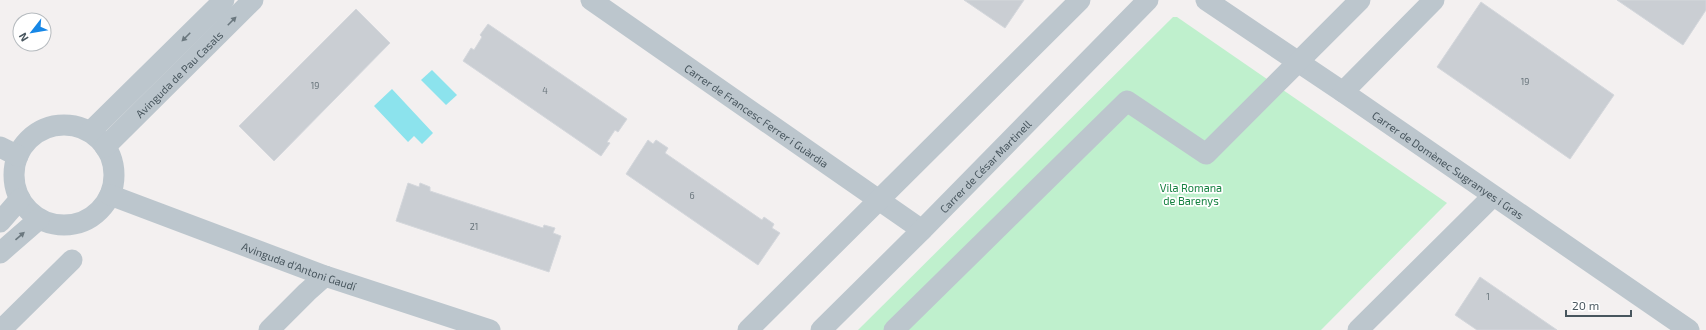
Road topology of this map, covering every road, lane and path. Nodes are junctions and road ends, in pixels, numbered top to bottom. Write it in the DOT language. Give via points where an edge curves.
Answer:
graph roads {
  1 [pos="224,0"];
  2 [pos="253,0"];
  3 [pos="591,0"];
  4 [pos="1080,0"];
  5 [pos="1148,0"];
  6 [pos="1206,0"];
  7 [pos="1360,0"];
  8 [pos="1434,0"];
  9 [pos="1299,62"];
  10 [pos="1343,92"];
  11 [pos="90,132"];
  12 [pos="106,147"];
  13 [pos="9,152"];
  14 [pos="110,194"];
  15 [pos="1493,196"];
  16 [pos="20,199"];
  17 [pos="880,200"];
  18 [pos="39,219"];
  19 [pos="0,222"];
  20 [pos="922,230"];
  21 [pos="0,253"];
  22 [pos="72,260"];
  23 [pos="325,276"];
  24 [pos="1,330"];
  25 [pos="269,330"];
  26 [pos="490,330"];
  27 [pos="748,330"];
  28 [pos="821,330"];
  29 [pos="894,330"];
  30 [pos="1358,330"];
  31 [pos="1689,330"];
  1 -- 11 [label="street, Avinguda de Pau Casals, one-way"];
  12 -- 2 [label="street, Avinguda de Pau Casals, one-way"];
  3 -- 17 [label="street, Carrer de Francesc Ferrer i Guàrdia"];
  4 -- 17 [label="street"];
  5 -- 20 [label="street, Carrer de César Martinell"];
  6 -- 9 [label="street, Carrer de Domènec Sugranyes i Gras"];
  7 -- 9 [label="street"];
  8 -- 10 [label="street"];
  9 -- 10 [label="street, Carrer de Domènec Sugranyes i Gras"];
  9 -- 29 [label="street" via="1206,154 1127,101"];
  10 -- 15 [label="street, Carrer de Domènec Sugranyes i Gras"];
  11 -- 12 [label="street"];
  11 -- 13 [label="street" via="72,126 53,126"];
  12 -- 14 [label="street" via="114,175"];
  13 -- 16 [label="street"];
  14 -- 18 [label="street" via="100,210 85,221 67,226"];
  14 -- 23 [label="street, Avinguda d'Antoni Gaudí"];
  15 -- 30 [label="street"];
  15 -- 31 [label="street, Carrer de Domènec Sugranyes i Gras"];
  16 -- 18 [label="street"];
  16 -- 19 [label="street"];
  17 -- 20 [label="street, Carrer de Francesc Ferrer i Guàrdia"];
  17 -- 27 [label="street"];
  21 -- 18 [label="street, one-way"];
  20 -- 28 [label="street, Carrer de César Martinell"];
  22 -- 24 [label="street"];
  23 -- 25 [label="street"];
  23 -- 26 [label="street, Avinguda d'Antoni Gaudí"];
}
